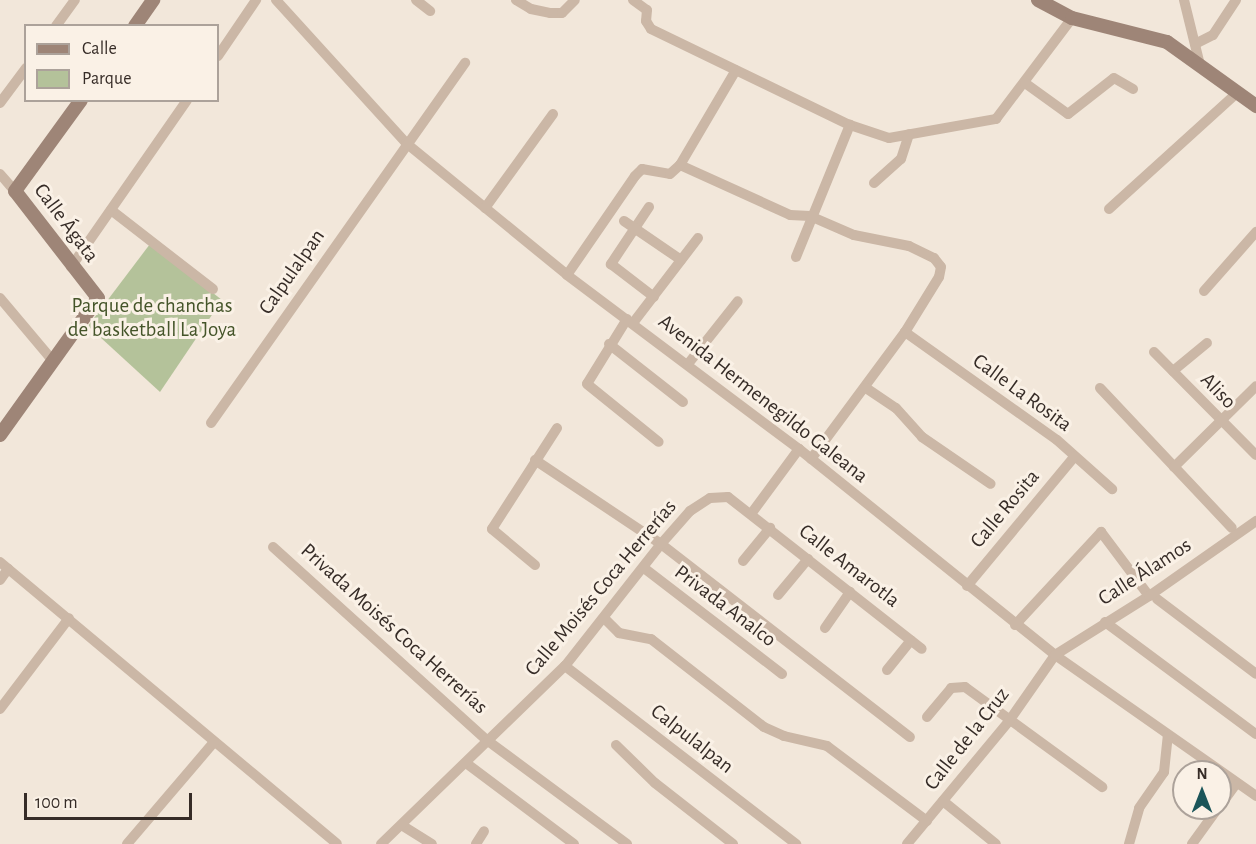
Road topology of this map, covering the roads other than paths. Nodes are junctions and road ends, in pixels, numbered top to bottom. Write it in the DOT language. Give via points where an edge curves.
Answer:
graph roads {
  1 [pos="75,0"];
  2 [pos="153,0"];
  3 [pos="256,0"];
  4 [pos="276,0"];
  5 [pos="416,0"];
  6 [pos="516,0"];
  7 [pos="575,0"];
  8 [pos="633,0"];
  9 [pos="654,0"];
  10 [pos="1038,0"];
  11 [pos="1184,0"];
  12 [pos="1236,0"];
  13 [pos="647,10"];
  14 [pos="430,11"];
  15 [pos="1072,18"];
  16 [pos="57,24"];
  17 [pos="136,24"];
  18 [pos="1195,44"];
  19 [pos="219,55"];
  20 [pos="465,63"];
  21 [pos="1200,65"];
  22 [pos="736,70"];
  23 [pos="24,71"];
  24 [pos="1025,83"];
  25 [pos="1133,89"];
  26 [pos="1236,94"];
  27 [pos="80,102"];
  28 [pos="186,102"];
  29 [pos="0,103"];
  30 [pos="1256,106"];
  31 [pos="553,114"];
  32 [pos="850,125"];
  33 [pos="909,134"];
  34 [pos="406,143"];
  35 [pos="680,165"];
  36 [pos="0,174"];
  37 [pos="874,183"];
  38 [pos="15,191"];
  39 [pos="649,207"];
  40 [pos="485,208"];
  41 [pos="1109,208"];
  42 [pos="111,210"];
  43 [pos="810,216"];
  44 [pos="629,224"];
  45 [pos="1256,232"];
  46 [pos="698,238"];
  47 [pos="796,257"];
  48 [pos="681,260"];
  49 [pos="71,267"];
  50 [pos="567,275"];
  51 [pos="213,289"];
  52 [pos="1204,291"];
  53 [pos="654,297"];
  54 [pos="0,298"];
  55 [pos="738,301"];
  56 [pos="630,321"];
  57 [pos="905,332"];
  58 [pos="1207,343"];
  59 [pos="609,344"];
  60 [pos="1154,352"];
  61 [pos="52,361"];
  62 [pos="688,364"];
  63 [pos="1173,371"];
  64 [pos="1256,386"];
  65 [pos="866,388"];
  66 [pos="1100,388"];
  67 [pos="683,402"];
  68 [pos="1221,422"];
  69 [pos="211,423"];
  70 [pos="2,426"];
  71 [pos="557,428"];
  72 [pos="658,442"];
  73 [pos="799,449"];
  74 [pos="1256,455"];
  75 [pos="1074,458"];
  76 [pos="811,459"];
  77 [pos="535,460"];
  78 [pos="1174,467"];
  79 [pos="991,484"];
  80 [pos="1112,489"];
  81 [pos="751,514"];
  82 [pos="1256,521"];
  83 [pos="770,528"];
  84 [pos="1232,528"];
  85 [pos="661,544"];
  86 [pos="273,547"];
  87 [pos="808,558"];
  88 [pos="743,561"];
  89 [pos="535,565"];
  90 [pos="4,566"];
  91 [pos="644,568"];
  92 [pos="0,580"];
  93 [pos="967,586"];
  94 [pos="850,592"];
  95 [pos="778,595"];
  96 [pos="1153,597"];
  97 [pos="69,618"];
  98 [pos="605,619"];
  99 [pos="1105,622"];
  100 [pos="1015,625"];
  101 [pos="825,628"];
  102 [pos="911,640"];
  103 [pos="922,649"];
  104 [pos="1054,655"];
  105 [pos="565,666"];
  106 [pos="886,670"];
  107 [pos="782,674"];
  108 [pos="1256,674"];
  109 [pos="0,709"];
  110 [pos="927,717"];
  111 [pos="1009,721"];
  112 [pos="1256,734"];
  113 [pos="1167,735"];
  114 [pos="910,737"];
  115 [pos="488,741"];
  116 [pos="214,742"];
  117 [pos="616,745"];
  118 [pos="466,763"];
  119 [pos="1256,781"];
  120 [pos="1236,784"];
  121 [pos="1102,787"];
  122 [pos="1232,789"];
  123 [pos="1252,794"];
  124 [pos="943,801"];
  125 [pos="1210,820"];
  126 [pos="927,821"];
  127 [pos="403,826"];
  128 [pos="484,831"];
  129 [pos="127,844"];
  130 [pos="337,844"];
  131 [pos="381,844"];
  132 [pos="432,844"];
  133 [pos="476,844"];
  134 [pos="574,844"];
  135 [pos="627,844"];
  136 [pos="734,844"];
  137 [pos="796,844"];
  138 [pos="907,844"];
  139 [pos="996,844"];
  140 [pos="1129,844"];
  141 [pos="1192,844"];
  1 -- 16 [label="street"];
  2 -- 17 [label="street"];
  3 -- 19 [label="street"];
  4 -- 34 [label="street, Avenida Hermenegildo Galeana"];
  5 -- 14 [label="street"];
  6 -- 7 [label="street" via="531,9 550,13 562,13"];
  8 -- 13 [label="street"];
  9 -- 13 [label="street"];
  10 -- 15 [label="street"];
  11 -- 18 [label="street"];
  12 -- 18 [label="street" via="1213,36"];
  13 -- 22 [label="street" via="646,21 651,29"];
  15 -- 21 [label="street" via="1167,42"];
  15 -- 24 [label="street"];
  18 -- 21 [label="street"];
  20 -- 34 [label="street, Calpulalpan"];
  21 -- 26 [label="street"];
  22 -- 32 [label="street"];
  22 -- 35 [label="street"];
  23 -- 29 [label="street"];
  24 -- 25 [label="street" via="1068,114 1114,78"];
  24 -- 33 [label="street" via="996,119"];
  26 -- 30 [label="street"];
  26 -- 41 [label="street"];
  27 -- 38 [label="street"];
  28 -- 42 [label="street"];
  31 -- 40 [label="street"];
  32 -- 33 [label="street" via="877,136"];
  32 -- 43 [label="street"];
  33 -- 37 [label="street" via="901,159"];
  34 -- 40 [label="street, Avenida Hermenegildo Galeana"];
  34 -- 69 [label="street, Calpulalpan"];
  35 -- 43 [label="street" via="773,208"];
  35 -- 50 [label="street" via="670,174 642,169"];
  36 -- 38 [label="street, Calle Ágata"];
  38 -- 49 [label="street, Calle Ágata"];
  39 -- 44 [label="street"];
  40 -- 50 [label="street, Avenida Hermenegildo Galeana"];
  42 -- 49 [label="street"];
  42 -- 51 [label="street"];
  43 -- 47 [label="street"];
  43 -- 57 [label="street" via="854,235 909,246 934,258 941,267 939,277"];
  44 -- 48 [label="street"];
  44 -- 53 [label="street" via="611,264"];
  45 -- 52 [label="street"];
  46 -- 48 [label="street"];
  48 -- 53 [label="street"];
  49 -- 61 [label="street, Calle Ágata" via="98,298"];
  50 -- 56 [label="street, Avenida Hermenegildo Galeana"];
  53 -- 56 [label="street"];
  54 -- 61 [label="street"];
  55 -- 62 [label="street"];
  56 -- 59 [label="street"];
  56 -- 62 [label="street, Avenida Hermenegildo Galeana"];
  57 -- 65 [label="street"];
  57 -- 75 [label="street, Calle La Rosita" via="1057,441"];
  58 -- 63 [label="street"];
  59 -- 67 [label="street"];
  59 -- 72 [label="street" via="588,378 588,388"];
  60 -- 63 [label="street, Aliso"];
  61 -- 70 [label="street"];
  62 -- 73 [label="street, Avenida Hermenegildo Galeana"];
  63 -- 68 [label="street, Aliso"];
  64 -- 68 [label="street"];
  65 -- 76 [label="street"];
  65 -- 79 [label="street" via="896,408 922,437"];
  66 -- 78 [label="street"];
  68 -- 74 [label="street, Aliso"];
  68 -- 78 [label="street"];
  71 -- 77 [label="street"];
  73 -- 76 [label="street, Avenida Hermenegildo Galeana"];
  73 -- 81 [label="street"];
  75 -- 80 [label="street, Calle La Rosita"];
  75 -- 93 [label="street, Calle Rosita"];
  76 -- 93 [label="street, Avenida Hermenegildo Galeana"];
  77 -- 85 [label="street"];
  77 -- 89 [label="street" via="492,529"];
  78 -- 84 [label="street"];
  81 -- 83 [label="street, Calle Amarotla"];
  81 -- 85 [label="street, Calle Moisés Coca Herrerías" via="728,497 710,498 690,511"];
  82 -- 96 [label="street, Calle Álamos"];
  83 -- 87 [label="street, Calle Amarotla"];
  83 -- 88 [label="street"];
  85 -- 91 [label="street, Calle Moisés Coca Herrerías"];
  85 -- 114 [label="street"];
  86 -- 115 [label="street, Privada Moisés Coca Herrerías"];
  87 -- 94 [label="street, Calle Amarotla"];
  87 -- 95 [label="street"];
  90 -- 92 [label="street"];
  90 -- 97 [label="street"];
  91 -- 98 [label="street, Calle Moisés Coca Herrerías"];
  91 -- 107 [label="street, Privada Analco"];
  93 -- 100 [label="street, Avenida Hermenegildo Galeana"];
  94 -- 101 [label="street"];
  94 -- 102 [label="street, Calle Amarotla"];
  96 -- 99 [label="street, Calle Álamos"];
  96 -- 100 [label="street" via="1101,532"];
  96 -- 108 [label="street"];
  97 -- 109 [label="street"];
  97 -- 116 [label="street"];
  98 -- 105 [label="street, Calle Moisés Coca Herrerías"];
  98 -- 126 [label="street" via="619,633 651,639 764,727 827,746"];
  99 -- 104 [label="street, Calle Álamos"];
  99 -- 112 [label="street"];
  100 -- 104 [label="street, Avenida Hermenegildo Galeana"];
  102 -- 103 [label="street, Calle Amarotla"];
  102 -- 106 [label="street"];
  104 -- 111 [label="street, Calle de la Cruz"];
  104 -- 113 [label="street, Avenida Hermenegildo Galeana"];
  105 -- 115 [label="street, Calle Moisés Coca Herrerías"];
  105 -- 137 [label="street, Calpulalpan"];
  110 -- 111 [label="street" via="957,685"];
  111 -- 121 [label="street"];
  111 -- 124 [label="street, Calle de la Cruz"];
  113 -- 120 [label="street, Avenida Hermenegildo Galeana"];
  113 -- 140 [label="street" via="1164,772 1139,808"];
  115 -- 118 [label="street, Calle Moisés Coca Herrerías"];
  115 -- 135 [label="street, Privada Moisés Coca Herrerías"];
  116 -- 129 [label="street"];
  116 -- 130 [label="street"];
  117 -- 136 [label="street" via="655,783"];
  118 -- 127 [label="street, Calle Moisés Coca Herrerías"];
  118 -- 134 [label="street"];
  119 -- 123 [label="street"];
  120 -- 122 [label="street"];
  120 -- 123 [label="street, Avenida Hermenegildo Galeana"];
  124 -- 126 [label="street, Calle de la Cruz"];
  124 -- 139 [label="street"];
  125 -- 141 [label="street"];
  126 -- 138 [label="street, Calle de la Cruz"];
  127 -- 131 [label="street, Calle Moisés Coca Herrerías"];
  127 -- 132 [label="street"];
  128 -- 133 [label="street"];
}
